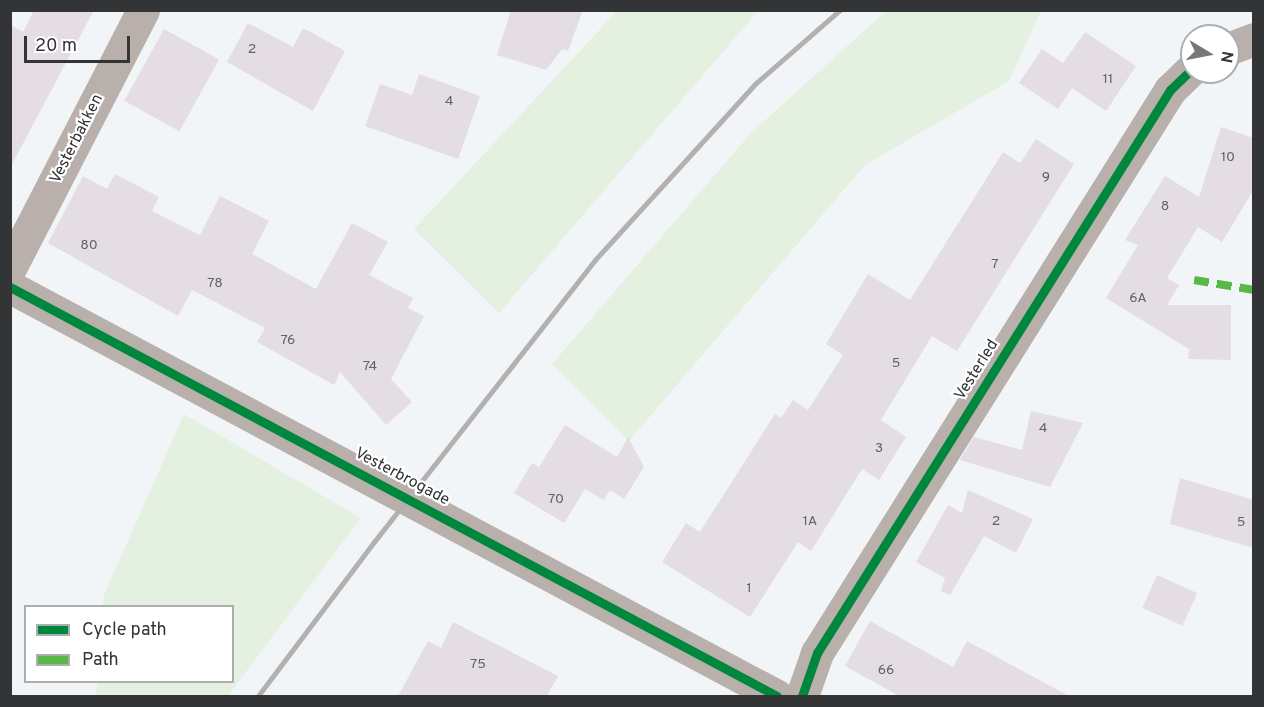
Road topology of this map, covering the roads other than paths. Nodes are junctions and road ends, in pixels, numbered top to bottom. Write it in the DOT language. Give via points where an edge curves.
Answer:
graph roads {
  1 [pos="143,10"];
  2 [pos="1180,80"];
  3 [pos="10,268"];
  4 [pos="10,287"];
  5 [pos="777,696"];
  6 [pos="802,696"];
  1 -- 3 [label="street, Vesterbakken"];
  2 -- 6 [label="street, Vesterled" via="1170,90 818,653"];
  4 -- 5 [label="street, Vesterbrogade"];
}
